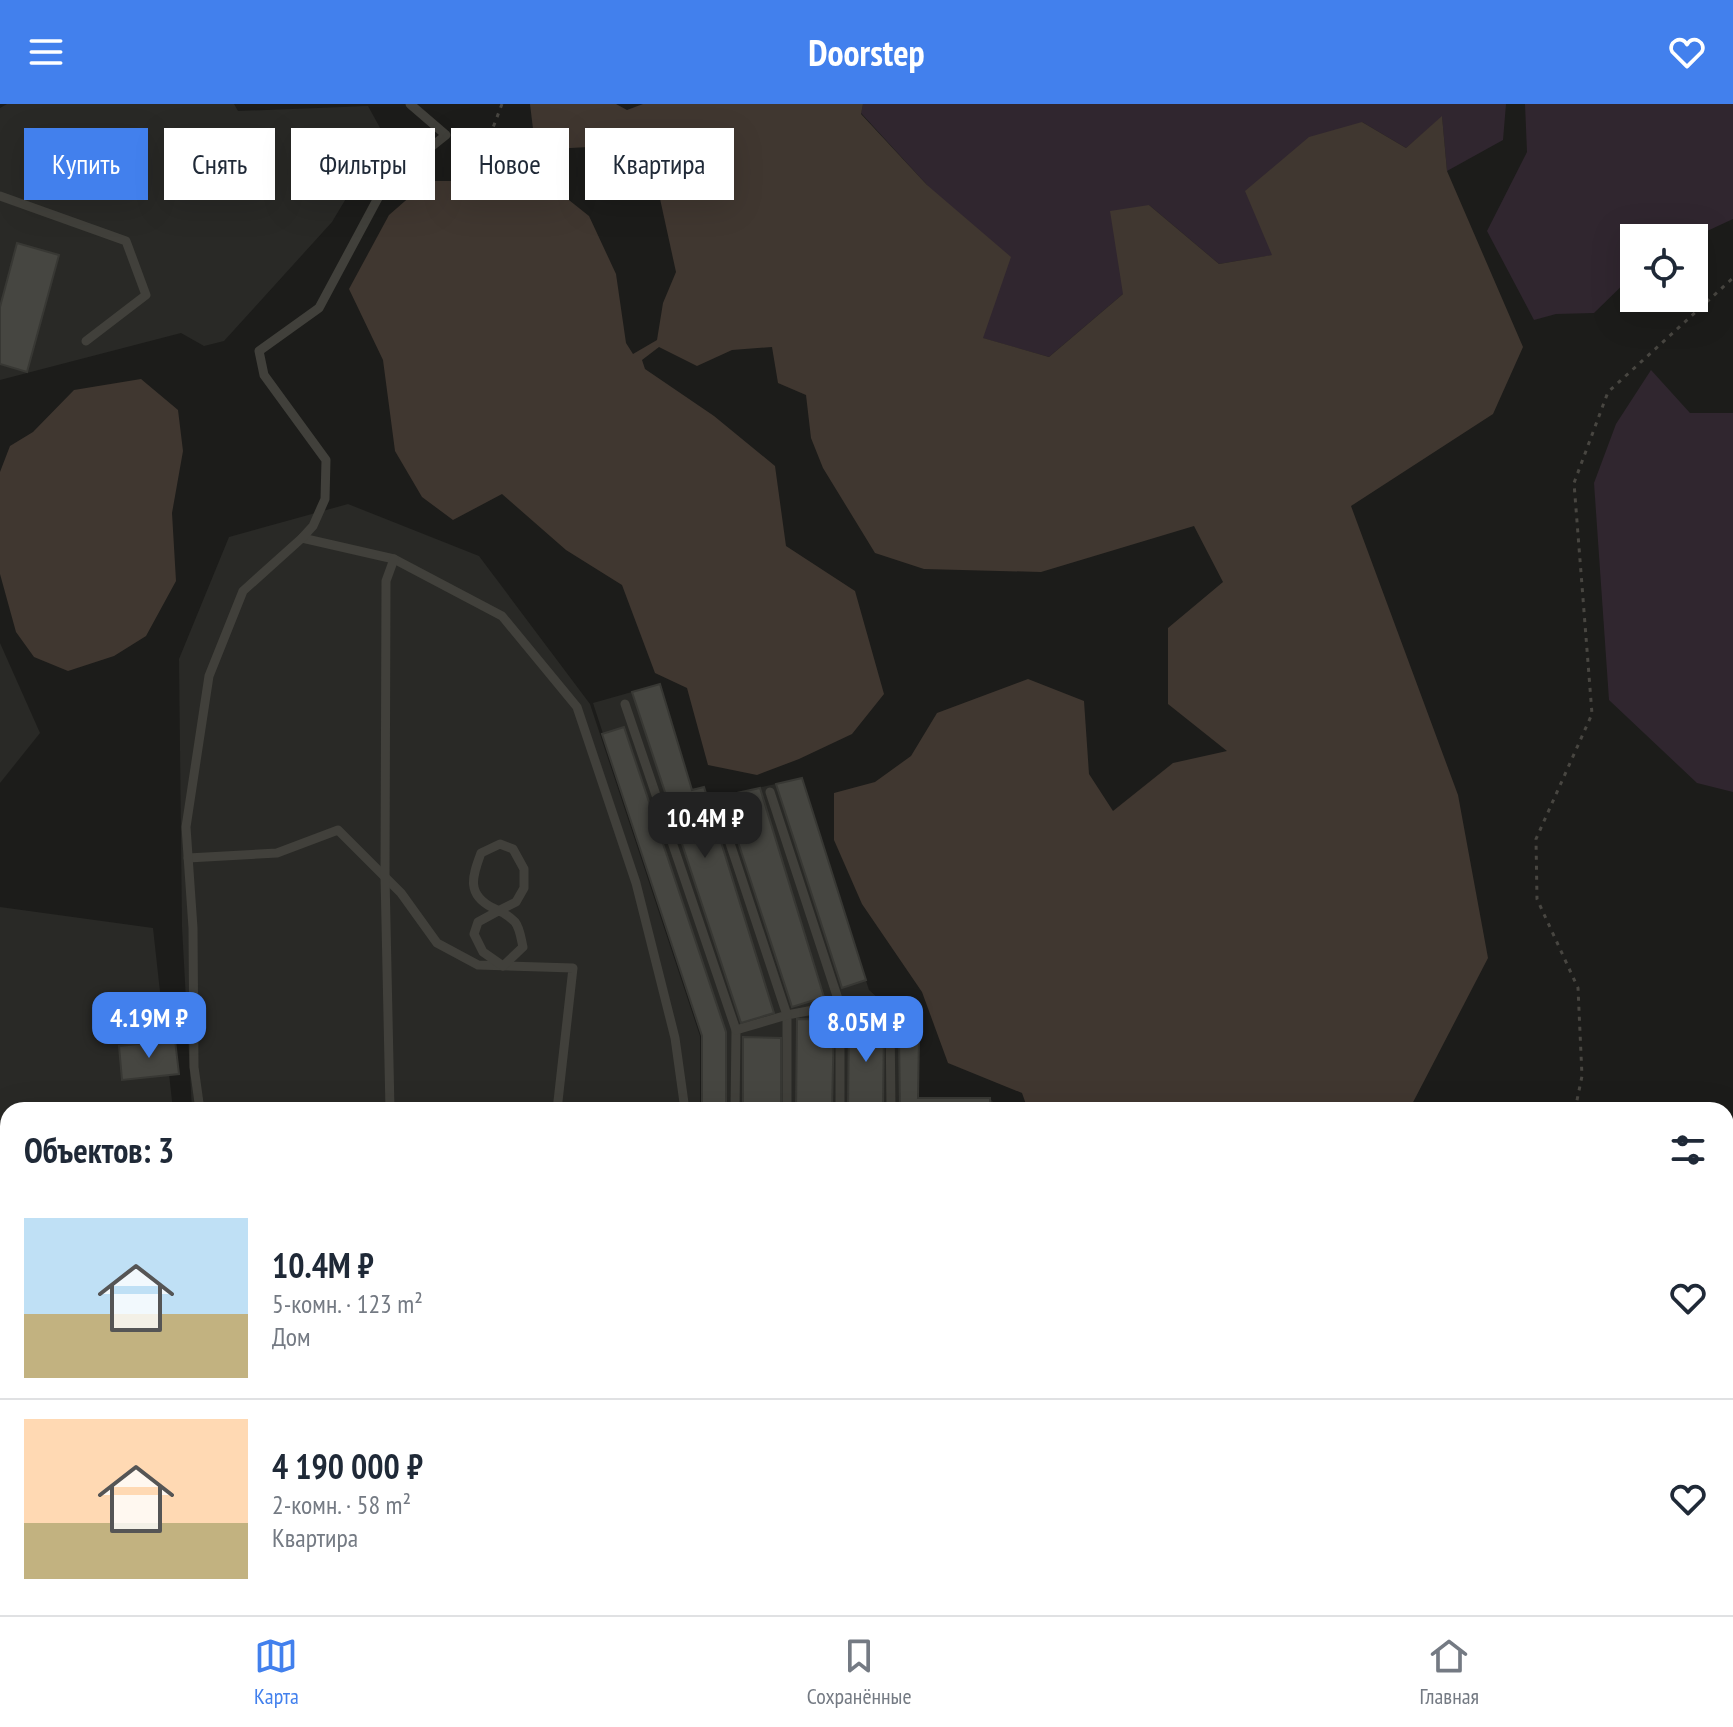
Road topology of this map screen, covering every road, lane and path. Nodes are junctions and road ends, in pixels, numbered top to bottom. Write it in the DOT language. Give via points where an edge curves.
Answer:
graph roads {
  1 [pos="410,104"];
  2 [pos="502,104"];
  3 [pos="493,128"];
  4 [pos="446,135"];
  5 [pos="451,136"];
  6 [pos="0,196"];
  7 [pos="1733,278"];
  8 [pos="86,341"];
  9 [pos="302,538"];
  10 [pos="394,559"];
  11 [pos="625,704"];
  12 [pos="770,792"];
  13 [pos="717,804"];
  14 [pos="188,858"];
  15 [pos="385,876"];
  16 [pos="500,910"];
  17 [pos="503,966"];
  18 [pos="840,1005"];
  19 [pos="787,1015"];
  20 [pos="736,1030"];
  21 [pos="199,1102"];
  22 [pos="390,1102"];
  23 [pos="558,1102"];
  24 [pos="684,1102"];
  25 [pos="735,1102"];
  26 [pos="787,1102"];
  27 [pos="840,1102"];
  28 [pos="891,1102"];
  29 [pos="1577,1102"];
  1 -- 4 [label="lane"];
  2 -- 3 [label="path"];
  4 -- 5 [label="path"];
  4 -- 9 [label="lane" via="386,183 319,308 259,351 264,375 326,460 325,499"];
  6 -- 8 [label="lane" via="126,241 146,295"];
  7 -- 29 [label="path" via="1608,392 1574,483 1592,714 1536,839 1537,899 1578,988 1582,1076"];
  9 -- 10 [label="lane"];
  9 -- 14 [label="lane" via="243,591 209,676 186,827"];
  10 -- 15 [label="lane" via="386,581"];
  10 -- 24 [label="lane" via="502,616 577,707 636,883 675,1038"];
  11 -- 20 [label="lane"];
  12 -- 18 [label="lane"];
  13 -- 19 [label="lane"];
  14 -- 15 [label="lane" via="277,853 338,830"];
  14 -- 21 [label="lane"];
  15 -- 17 [label="lane" via="437,943 478,965"];
  15 -- 22 [label="lane"];
  16 -- 16 [label="lane" via="516,902 524,888 524,869 513,849 500,844 481,853 472,877 476,894"];
  16 -- 17 [label="lane" via="517,924 523,947"];
  16 -- 17 [label="lane" via="478,922 474,934 483,952"];
  17 -- 23 [label="lane" via="573,968"];
  18 -- 19 [label="lane"];
  18 -- 27 [label="lane"];
  18 -- 28 [label="lane" via="890,1017"];
  19 -- 20 [label="lane"];
  19 -- 26 [label="lane"];
  20 -- 25 [label="lane"];
}
